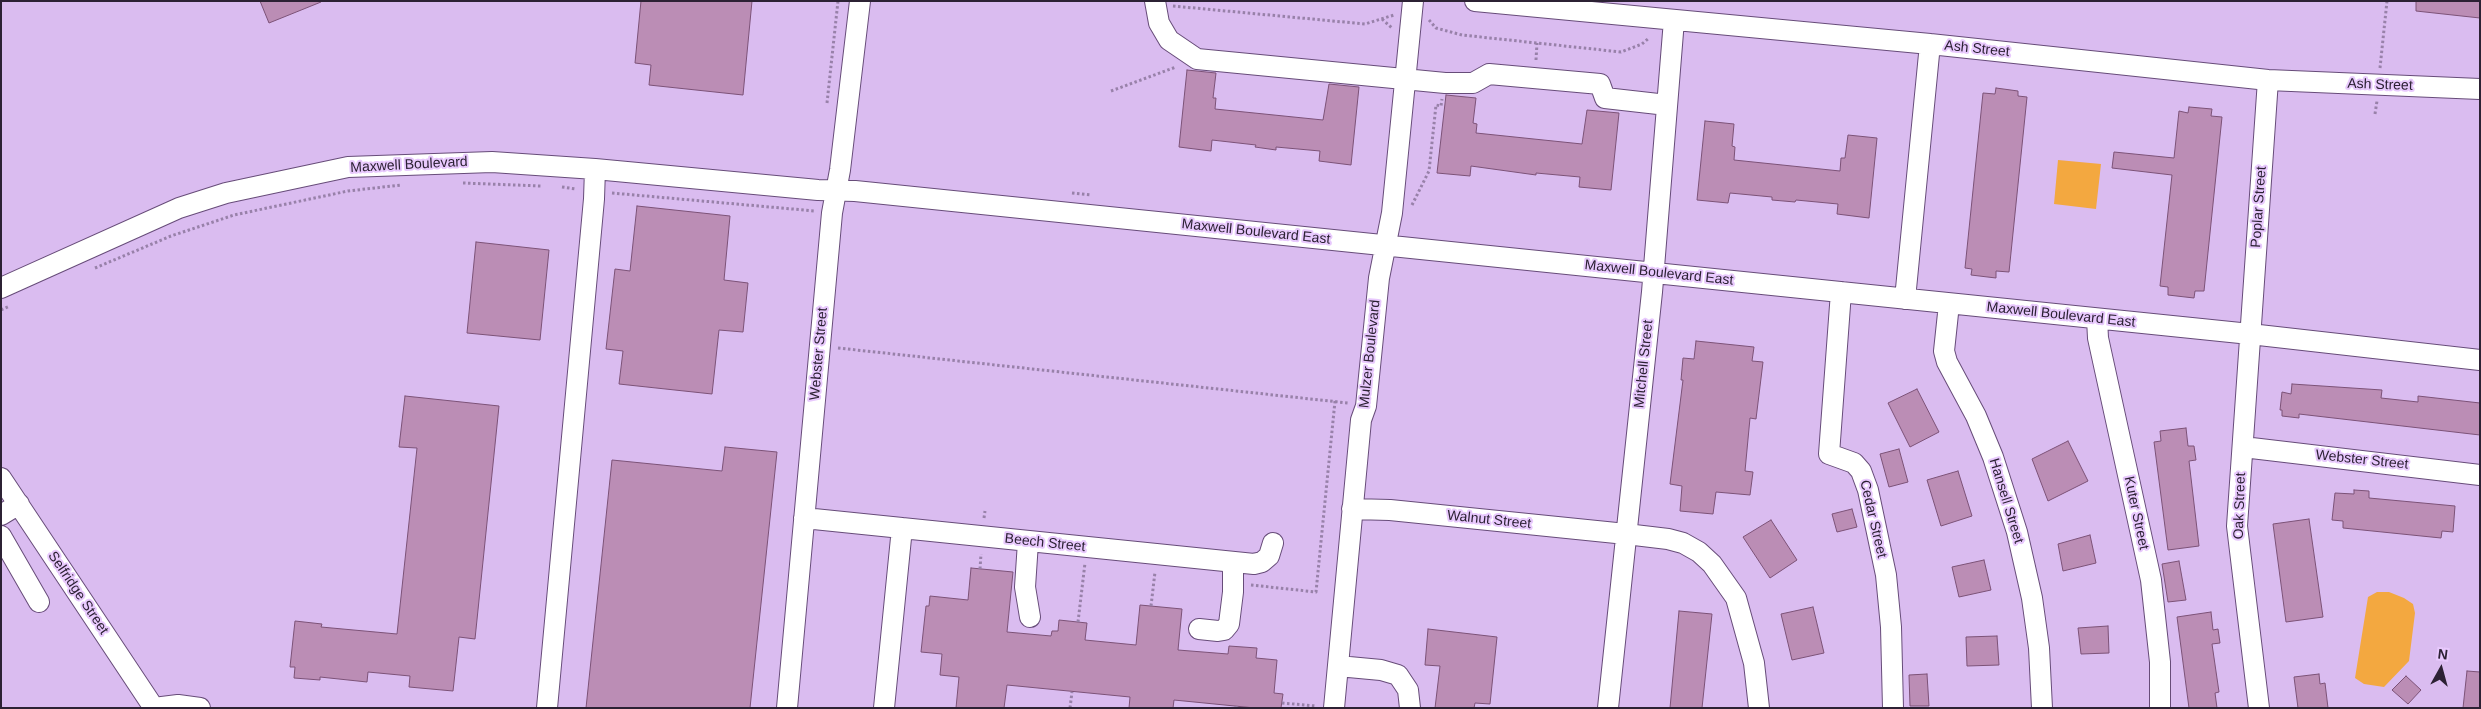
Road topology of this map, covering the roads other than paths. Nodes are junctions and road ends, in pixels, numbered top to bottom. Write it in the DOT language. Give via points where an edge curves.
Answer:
graph roads {
  1 [pos="860,1"];
  2 [pos="1155,1"];
  3 [pos="1413,1"];
  4 [pos="1475,1"];
  5 [pos="1674,20"];
  6 [pos="1930,44"];
  7 [pos="1404,79"];
  8 [pos="2268,80"];
  9 [pos="2480,89"];
  10 [pos="1667,105"];
  11 [pos="595,168"];
  12 [pos="837,191"];
  13 [pos="1385,245"];
  14 [pos="1653,274"];
  15 [pos="1,288"];
  16 [pos="1842,292"];
  17 [pos="1906,299"];
  18 [pos="1949,304"];
  19 [pos="2097,319"];
  20 [pos="2250,334"];
  21 [pos="2480,360"];
  22 [pos="2243,447"];
  23 [pos="2480,475"];
  24 [pos="1,478"];
  25 [pos="19,504"];
  26 [pos="1352,509"];
  27 [pos="1,515"];
  28 [pos="804,518"];
  29 [pos="902,528"];
  30 [pos="1626,534"];
  31 [pos="1,536"];
  32 [pos="1028,542"];
  33 [pos="1273,543"];
  34 [pos="1233,562"];
  35 [pos="39,602"];
  36 [pos="1030,617"];
  37 [pos="1199,629"];
  38 [pos="1338,666"];
  39 [pos="1327,707"];
  40 [pos="154,708"];
  41 [pos="200,708"];
  42 [pos="547,708"];
  43 [pos="787,708"];
  44 [pos="884,708"];
  45 [pos="1410,708"];
  46 [pos="1608,708"];
  47 [pos="1759,708"];
  48 [pos="1893,708"];
  49 [pos="2042,708"];
  50 [pos="2160,708"];
  51 [pos="2259,708"];
  1 -- 12 [label="street, Webster Street"];
  2 -- 7 [label="street" via="1159,23 1170,40 1197,60"];
  3 -- 7 [label="street, Mulzer Boulevard"];
  4 -- 5 [label="street, Ash Street"];
  5 -- 6 [label="street, Ash Street"];
  5 -- 10 [label="street, Mitchell Street"];
  6 -- 8 [label="street, Ash Street"];
  6 -- 17 [label="street"];
  7 -- 10 [label="street" via="1473,83 1489,74 1600,84 1605,98"];
  7 -- 13 [label="street, Mulzer Boulevard" via="1392,213"];
  8 -- 9 [label="street, Ash Street"];
  8 -- 20 [label="street, Poplar Street"];
  10 -- 14 [label="street, Mitchell Street"];
  11 -- 12 [label="street, Maxwell Boulevard"];
  11 -- 15 [label="street, Maxwell Boulevard" via="492,162 432,163 348,167 297,176 179,208"];
  11 -- 42 [label="street"];
  12 -- 13 [label="street, Maxwell Boulevard East"];
  12 -- 28 [label="street, Webster Street" via="832,213"];
  13 -- 14 [label="street, Maxwell Boulevard East"];
  13 -- 26 [label="street, Mulzer Boulevard"];
  14 -- 16 [label="street, Maxwell Boulevard East"];
  14 -- 30 [label="street, Mitchell Street"];
  16 -- 17 [label="street, Maxwell Boulevard East"];
  16 -- 48 [label="street, Cedar Street" via="1828,454 1854,463 1861,471 1868,490 1886,575"];
  17 -- 18 [label="street, Maxwell Boulevard East"];
  18 -- 19 [label="street, Maxwell Boulevard East"];
  18 -- 49 [label="street, Hansell Street" via="1944,351 1993,457 2017,532 2032,598"];
  19 -- 20 [label="street, Maxwell Boulevard East"];
  19 -- 50 [label="street, Kuter Street" via="2098,338 2151,580 2160,662"];
  20 -- 21 [label="street, Maxwell Boulevard East"];
  20 -- 22 [label="street, Oak Street"];
  22 -- 23 [label="street, Webster Street"];
  22 -- 51 [label="street, Oak Street" via="2237,526"];
  24 -- 25 [label="street, Selfridge Street"];
  25 -- 27 [label="street"];
  25 -- 40 [label="street, Selfridge Street"];
  26 -- 30 [label="street, Walnut Street"];
  26 -- 38 [label="street, Mulzer Boulevard"];
  28 -- 29 [label="street, Beech Street"];
  28 -- 43 [label="street, Webster Street"];
  29 -- 32 [label="street, Beech Street"];
  29 -- 44 [label="street"];
  30 -- 46 [label="street, Mitchell Street"];
  30 -- 47 [label="street, Walnut Street" via="1668,538 1683,543 1699,552 1718,571 1736,598 1743,618 1754,663"];
  31 -- 35 [label="street"];
  32 -- 34 [label="street, Beech Street"];
  32 -- 36 [label="street" via="1025,587"];
  33 -- 34 [label="street, Beech Street" via="1269,556 1262,562"];
  34 -- 37 [label="street" via="1228,624 1224,630"];
  38 -- 39 [label="street, Mulzer Boulevard"];
  38 -- 45 [label="street" via="1398,675 1408,690"];
  40 -- 41 [label="street" via="178,705"];
}
